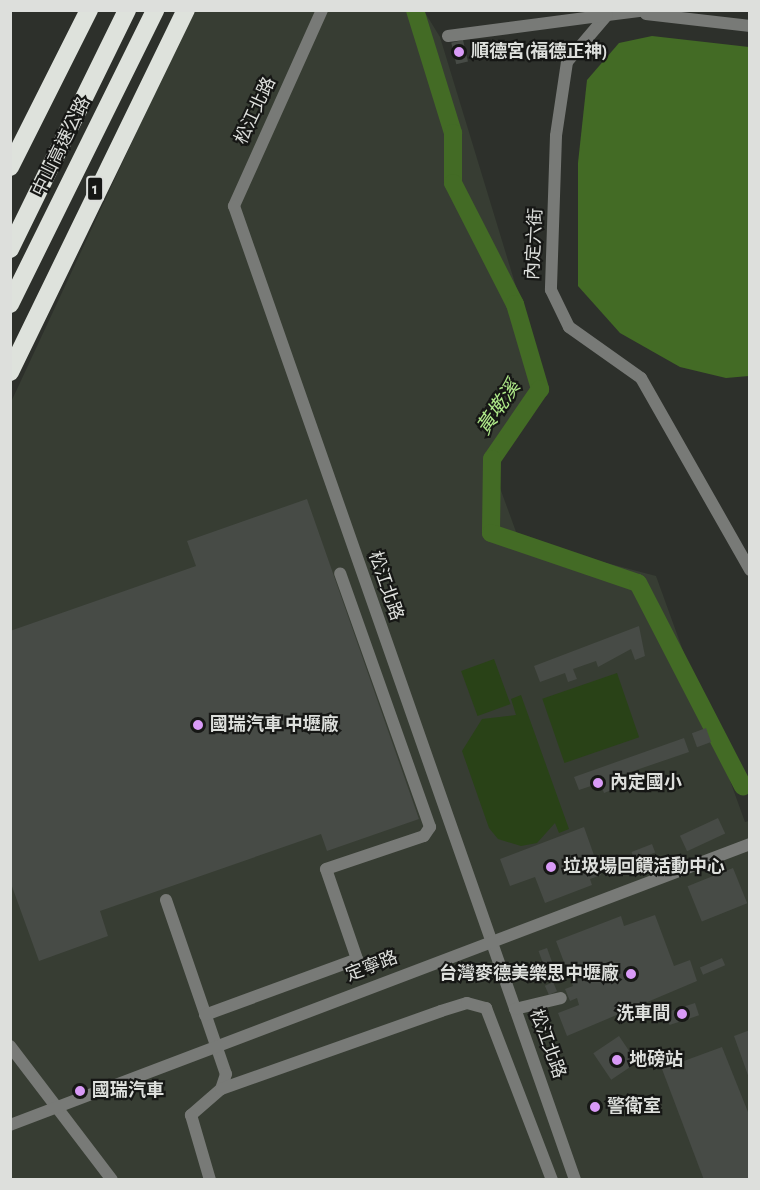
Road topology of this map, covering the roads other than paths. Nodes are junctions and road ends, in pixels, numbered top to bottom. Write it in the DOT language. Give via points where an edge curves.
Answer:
graph roads {
  1 [pos="90,10"];
  2 [pos="127,10"];
  3 [pos="154,10"];
  4 [pos="179,10"];
  5 [pos="186,10"];
  6 [pos="322,10"];
  7 [pos="647,12"];
  8 [pos="607,13"];
  9 [pos="750,26"];
  10 [pos="448,36"];
  11 [pos="10,167"];
  12 [pos="10,249"];
  13 [pos="10,304"];
  14 [pos="10,355"];
  15 [pos="10,372"];
  16 [pos="750,570"];
  17 [pos="340,573"];
  18 [pos="749,848"];
  19 [pos="166,900"];
  20 [pos="491,940"];
  21 [pos="561,998"];
  22 [pos="515,1009"];
  23 [pos="205,1015"];
  24 [pos="10,1046"];
  25 [pos="216,1047"];
  26 [pos="221,1089"];
  27 [pos="56,1109"];
  28 [pos="10,1125"];
  29 [pos="112,1179"];
  30 [pos="210,1179"];
  31 [pos="552,1179"];
  32 [pos="575,1179"];
  1 -- 11 [label="highway"];
  2 -- 12 [label="highway, 中山高速公路"];
  3 -- 13 [label="highway, 中山高速公路 / 1"];
  4 -- 14 [label="street"];
  5 -- 15 [label="highway, 1"];
  6 -- 20 [label="street, 松江北路" via="234,206"];
  7 -- 8 [label="street"];
  7 -- 9 [label="street"];
  8 -- 10 [label="street"];
  8 -- 16 [label="street, 內定六街" via="567,62 561,86 551,290 569,327 640,378"];
  17 -- 23 [label="street" via="430,826 424,836 326,869 357,959"];
  18 -- 20 [label="street, 定寧路"];
  19 -- 23 [label="street"];
  20 -- 22 [label="street, 松江北路"];
  20 -- 25 [label="street, 定寧路"];
  21 -- 22 [label="street"];
  22 -- 32 [label="street, 松江北路"];
  23 -- 25 [label="street"];
  24 -- 27 [label="street"];
  25 -- 26 [label="street" via="226,1074"];
  25 -- 27 [label="street, 定寧路"];
  26 -- 30 [label="street" via="191,1115"];
  26 -- 31 [label="street" via="441,1011 467,1004 486,1008"];
  27 -- 28 [label="street, 定寧路"];
  27 -- 29 [label="street"];
}
